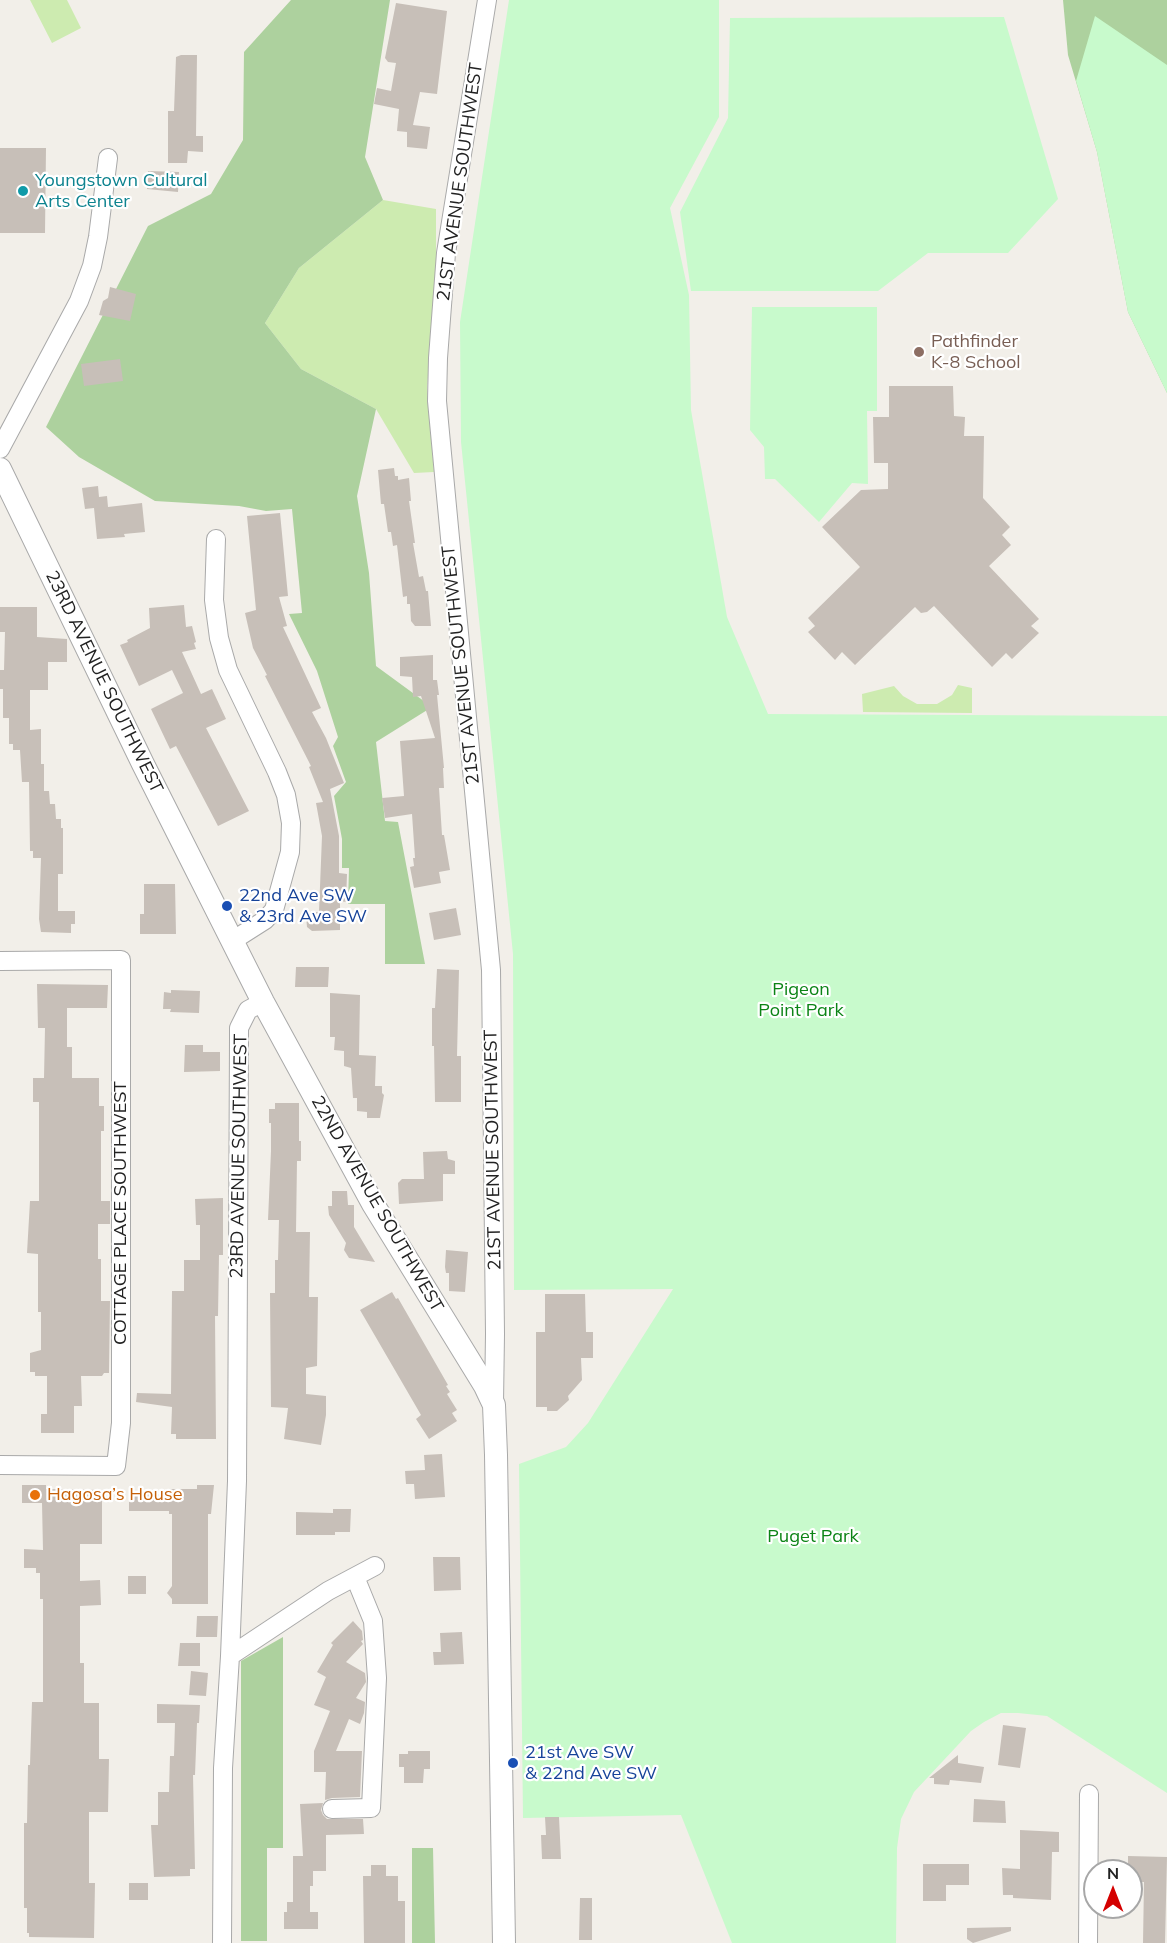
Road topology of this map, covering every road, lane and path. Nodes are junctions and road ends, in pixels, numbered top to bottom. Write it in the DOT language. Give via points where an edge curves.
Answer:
graph roads {
  1 [pos="487,0"];
  2 [pos="108,158"];
  3 [pos="0,449"];
  4 [pos="0,469"];
  5 [pos="216,539"];
  6 [pos="232,940"];
  7 [pos="0,961"];
  8 [pos="263,1002"];
  9 [pos="495,1334"];
  10 [pos="468,1360"];
  11 [pos="494,1405"];
  12 [pos="0,1465"];
  13 [pos="375,1566"];
  14 [pos="355,1577"];
  15 [pos="230,1656"];
  16 [pos="1089,1794"];
  17 [pos="332,1809"];
  18 [pos="222,1943"];
  19 [pos="504,1943"];
  20 [pos="1088,1943"];
  1 -- 9 [label="street, 21ST AVENUE SOUTHWEST" via="446,253 437,401 491,970"];
  2 -- 3 [label="street" via="92,266 79,301"];
  4 -- 6 [label="street, 23RD AVENUE SOUTHWEST"];
  5 -- 6 [label="street" via="214,600 222,648 228,670 278,772 291,823 290,852 274,910"];
  6 -- 8 [label="street, 23RD AVENUE SOUTHWEST"];
  7 -- 12 [label="street, COTTAGE PLACE SOUTHWEST" via="120,960 120,1423 116,1466"];
  8 -- 10 [label="street, 22ND AVENUE SOUTHWEST" via="373,1204"];
  8 -- 15 [label="street, 23RD AVENUE SOUTHWEST" via="248,1010 239,1038 237,1481"];
  9 -- 10 [label="street" via="484,1349"];
  9 -- 11 [label="street, 21ST AVENUE SOUTHWEST"];
  10 -- 11 [label="street, 22ND AVENUE SOUTHWEST"];
  11 -- 19 [label="street, 21ST AVENUE SOUTHWEST"];
  13 -- 14 [label="street"];
  14 -- 15 [label="street"];
  14 -- 17 [label="street" via="373,1621 376,1678 370,1808"];
  15 -- 18 [label="street, 23RD AVENUE SOUTHWEST" via="223,1768"];
  16 -- 20 [label="street"];
}
